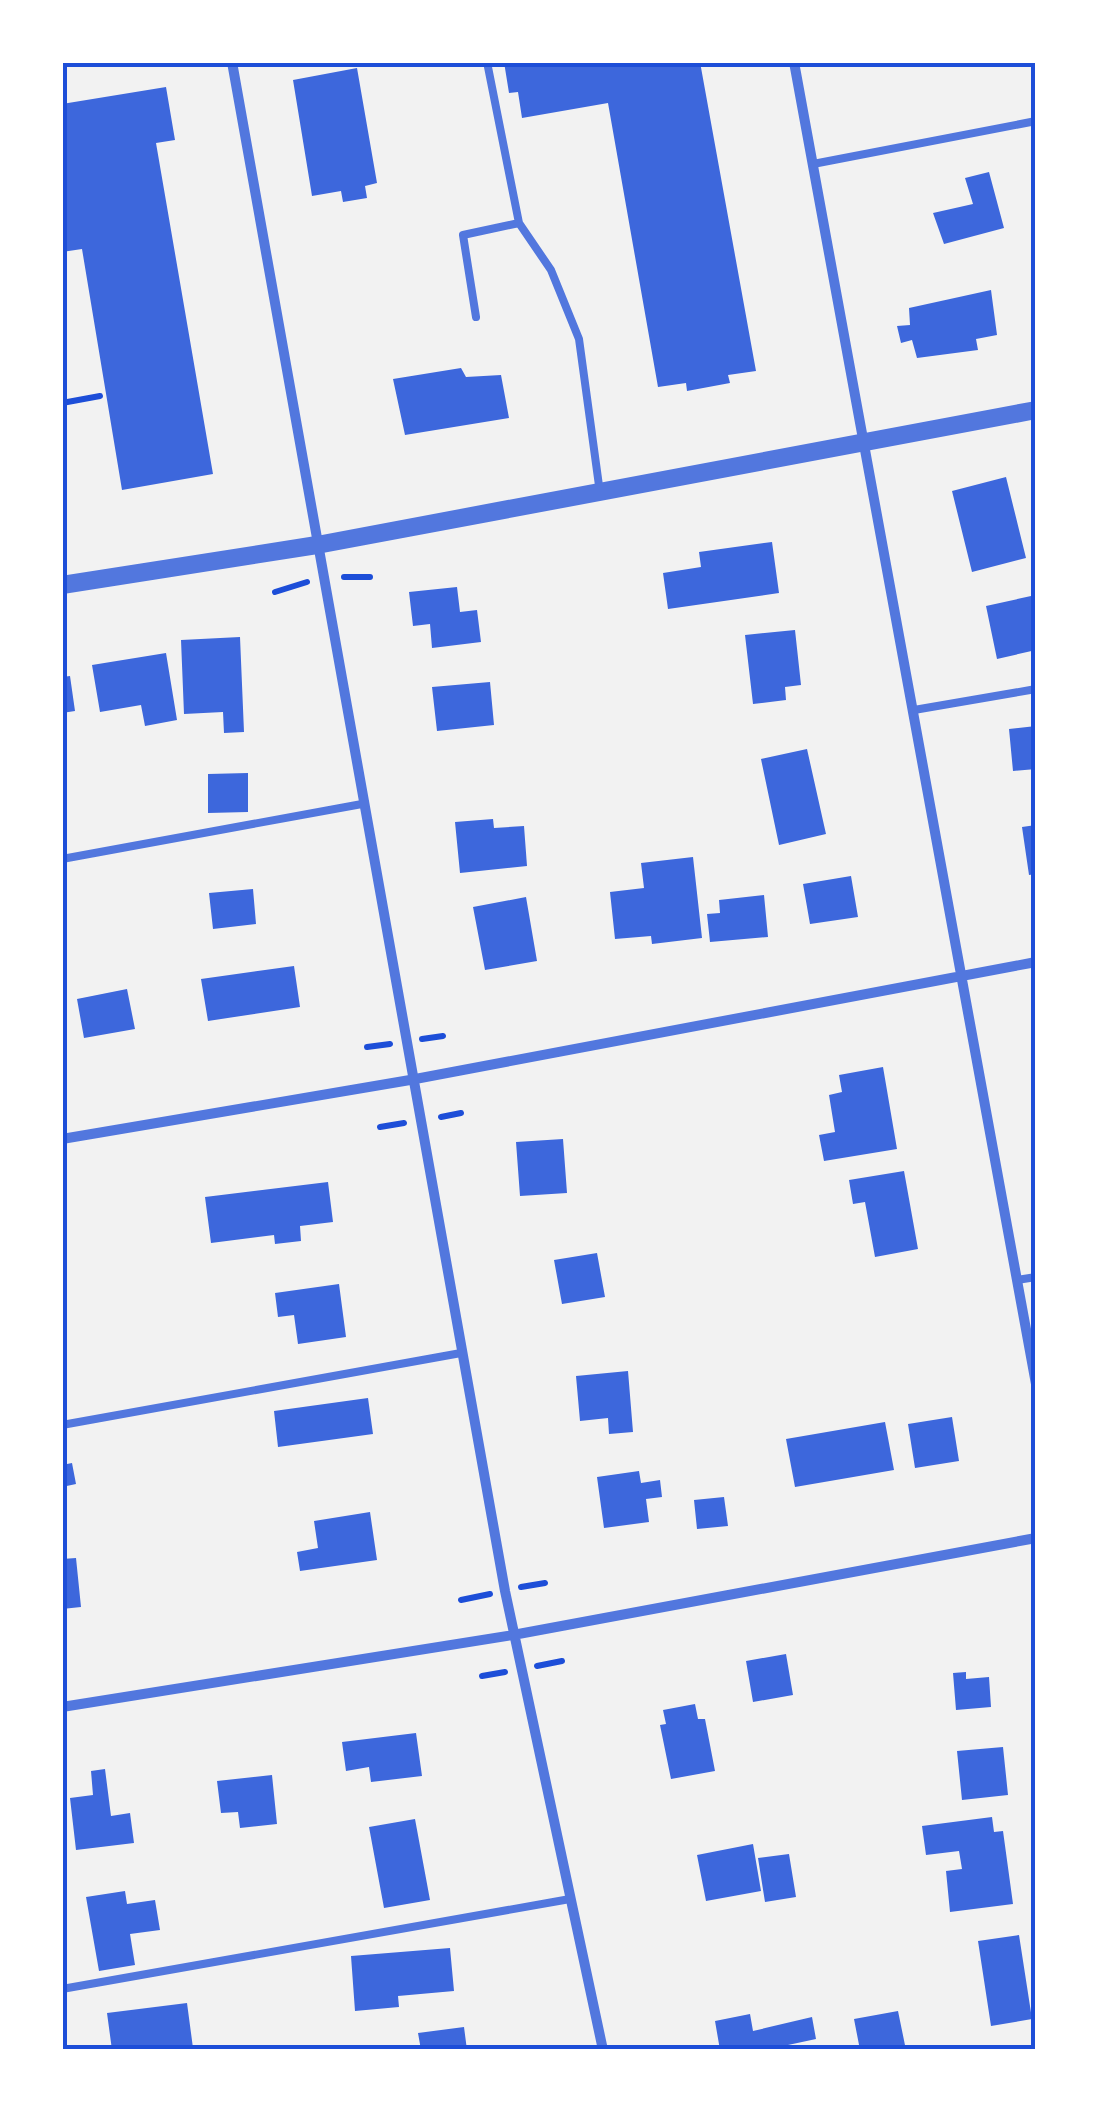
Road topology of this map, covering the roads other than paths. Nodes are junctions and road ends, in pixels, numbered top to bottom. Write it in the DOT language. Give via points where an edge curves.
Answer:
graph roads {
  1 [pos="232,62"];
  2 [pos="487,62"];
  3 [pos="794,62"];
  4 [pos="1036,121"];
  5 [pos="813,164"];
  6 [pos="520,222"];
  7 [pos="476,317"];
  8 [pos="1036,410"];
  9 [pos="866,444"];
  10 [pos="600,493"];
  11 [pos="316,545"];
  12 [pos="62,585"];
  13 [pos="1036,689"];
  14 [pos="914,710"];
  15 [pos="362,804"];
  16 [pos="62,859"];
  17 [pos="1036,962"];
  18 [pos="961,972"];
  19 [pos="410,1080"];
  20 [pos="62,1139"];
  21 [pos="1036,1277"];
  22 [pos="1017,1280"];
  23 [pos="462,1353"];
  24 [pos="1036,1384"];
  25 [pos="62,1425"];
  26 [pos="1036,1538"];
  27 [pos="513,1635"];
  28 [pos="62,1707"];
  29 [pos="570,1898"];
  30 [pos="62,1989"];
  31 [pos="603,2050"];
  1 -- 11 [label="street"];
  2 -- 6 [label="lane"];
  3 -- 5 [label="street"];
  4 -- 5 [label="lane"];
  5 -- 9 [label="street"];
  6 -- 7 [label="lane" via="463,235"];
  6 -- 10 [label="lane" via="551,270 579,339"];
  8 -- 9 [label="street"];
  9 -- 10 [label="street"];
  9 -- 14 [label="street"];
  10 -- 11 [label="street"];
  11 -- 12 [label="street"];
  11 -- 15 [label="street"];
  13 -- 14 [label="lane"];
  14 -- 18 [label="street"];
  15 -- 16 [label="lane"];
  15 -- 19 [label="street"];
  17 -- 18 [label="street"];
  18 -- 19 [label="street"];
  18 -- 22 [label="street"];
  19 -- 20 [label="street"];
  19 -- 23 [label="street"];
  21 -- 22 [label="lane"];
  22 -- 24 [label="street"];
  23 -- 25 [label="lane"];
  23 -- 27 [label="street"];
  26 -- 27 [label="street"];
  27 -- 28 [label="street"];
  27 -- 29 [label="street"];
  29 -- 30 [label="lane"];
  29 -- 31 [label="street"];
}
